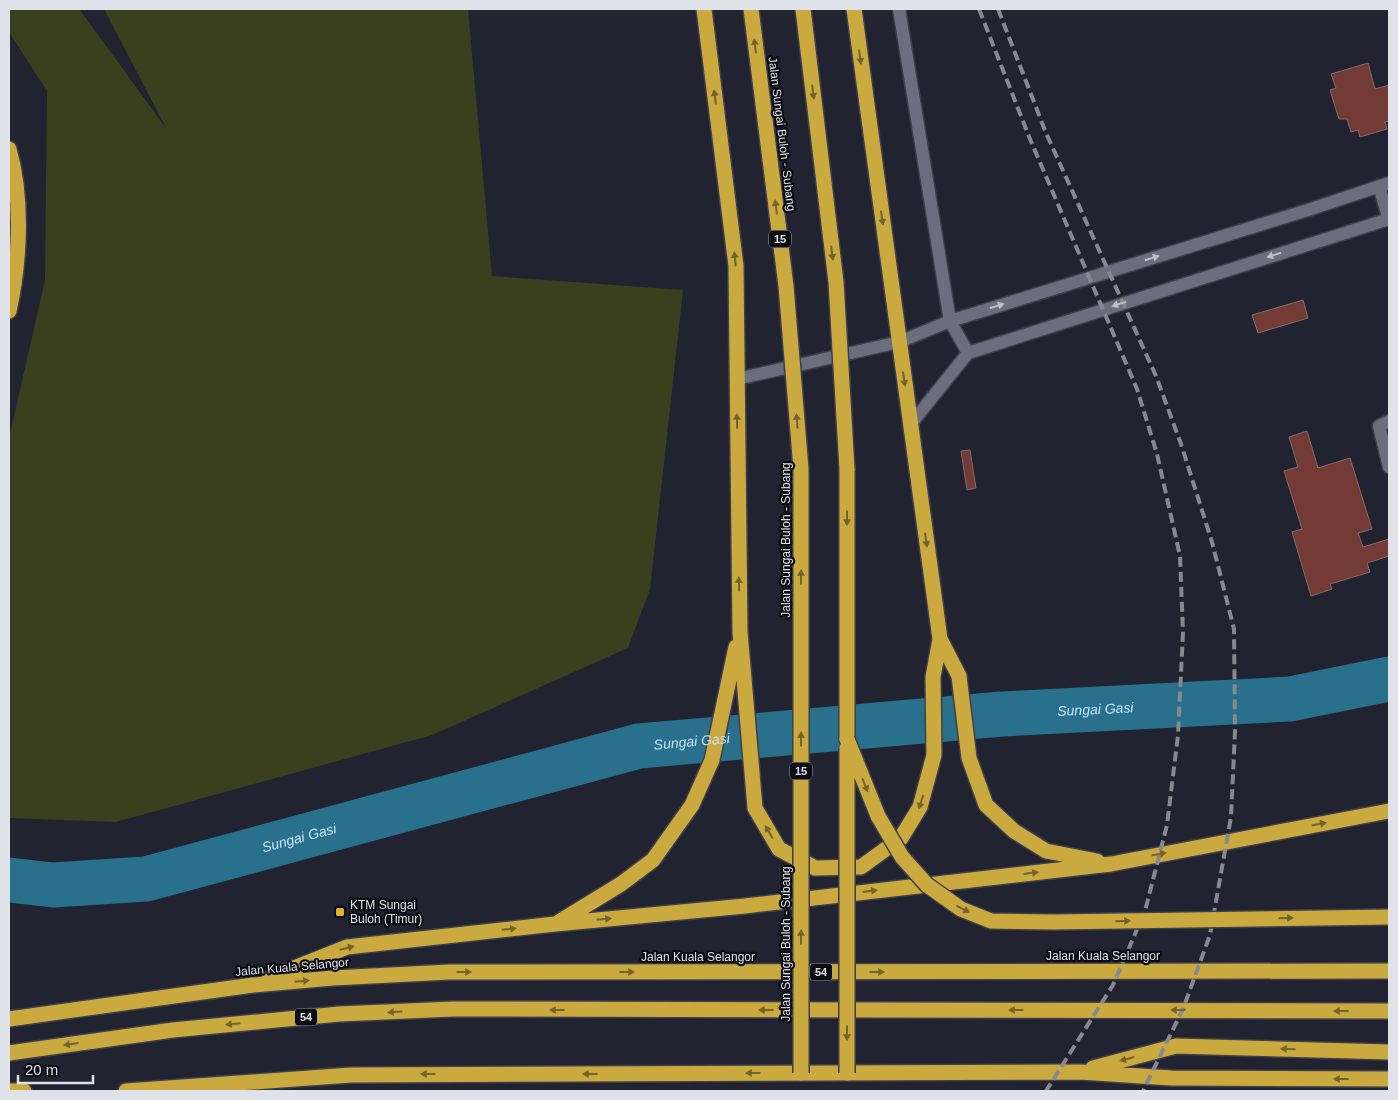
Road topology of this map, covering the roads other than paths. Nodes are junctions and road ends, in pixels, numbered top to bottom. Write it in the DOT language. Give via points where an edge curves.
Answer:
graph roads {
  1 [pos="704,9"];
  2 [pos="751,9"];
  3 [pos="803,9"];
  4 [pos="854,9"];
  5 [pos="899,9"];
  6 [pos="9,149"];
  7 [pos="1384,185"];
  8 [pos="1389,219"];
  9 [pos="9,311"];
  10 [pos="950,321"];
  11 [pos="899,342"];
  12 [pos="968,353"];
  13 [pos="737,379"];
  14 [pos="1389,421"];
  15 [pos="910,425"];
  16 [pos="1389,467"];
  17 [pos="740,632"];
  18 [pos="940,639"];
  19 [pos="847,739"];
  20 [pos="1389,811"];
  21 [pos="1111,864"];
  22 [pos="1389,917"];
  23 [pos="555,924"];
  24 [pos="1389,971"];
  25 [pos="253,985"];
  26 [pos="1389,1011"];
  27 [pos="9,1019"];
  28 [pos="1389,1052"];
  29 [pos="9,1053"];
  30 [pos="1080,1072"];
  31 [pos="801,1073"];
  32 [pos="847,1073"];
  33 [pos="1389,1080"];
  34 [pos="9,1091"];
  35 [pos="24,1091"];
  36 [pos="126,1091"];
  13 -- 1 [label="highway, one-way" via="736,266"];
  31 -- 2 [label="highway, Jalan Sungai Buloh - Subang / 15, one-way, bridge" via="801,469 786,286"];
  3 -- 19 [label="highway, one-way, bridge" via="836,282 847,469"];
  4 -- 11 [label="highway, one-way"];
  5 -- 10 [label="lane"];
  6 -- 9 [label="highway" via="16,180 18,228"];
  7 -- 8 [label="lane"];
  10 -- 7 [label="lane, one-way"];
  8 -- 12 [label="lane, one-way"];
  10 -- 11 [label="lane"];
  10 -- 12 [label="lane"];
  11 -- 13 [label="lane"];
  11 -- 15 [label="highway, one-way"];
  12 -- 15 [label="lane"];
  17 -- 13 [label="highway, one-way"];
  14 -- 16 [label="lane" via="1380,426"];
  15 -- 18 [label="highway, one-way"];
  18 -- 17 [label="highway, one-way" via="934,677 934,755 920,807 901,838 861,867 814,868 779,849 755,808"];
  17 -- 23 [label="highway" via="712,760 692,805 653,860 621,884"];
  18 -- 21 [label="highway" via="959,676 969,758 986,805 1014,831 1046,851"];
  19 -- 22 [label="highway, one-way, bridge" via="878,816 902,857 927,885 961,909 991,921"];
  19 -- 32 [label="highway, one-way, bridge"];
  21 -- 20 [label="highway, one-way"];
  23 -- 21 [label="highway, one-way"];
  25 -- 23 [label="highway, one-way" via="347,947"];
  25 -- 24 [label="highway, Jalan Kuala Selangor / 54, one-way" via="449,972"];
  25 -- 27 [label="highway, Jalan Kuala Selangor / 54"];
  26 -- 29 [label="highway, 54, one-way" via="453,1009 339,1014 173,1030"];
  28 -- 30 [label="highway, one-way" via="1176,1046"];
  30 -- 32 [label="highway"];
  33 -- 30 [label="highway, one-way" via="1171,1078"];
  31 -- 32 [label="highway"];
  31 -- 36 [label="highway, one-way" via="350,1075"];
  34 -- 35 [label="highway"];
}
